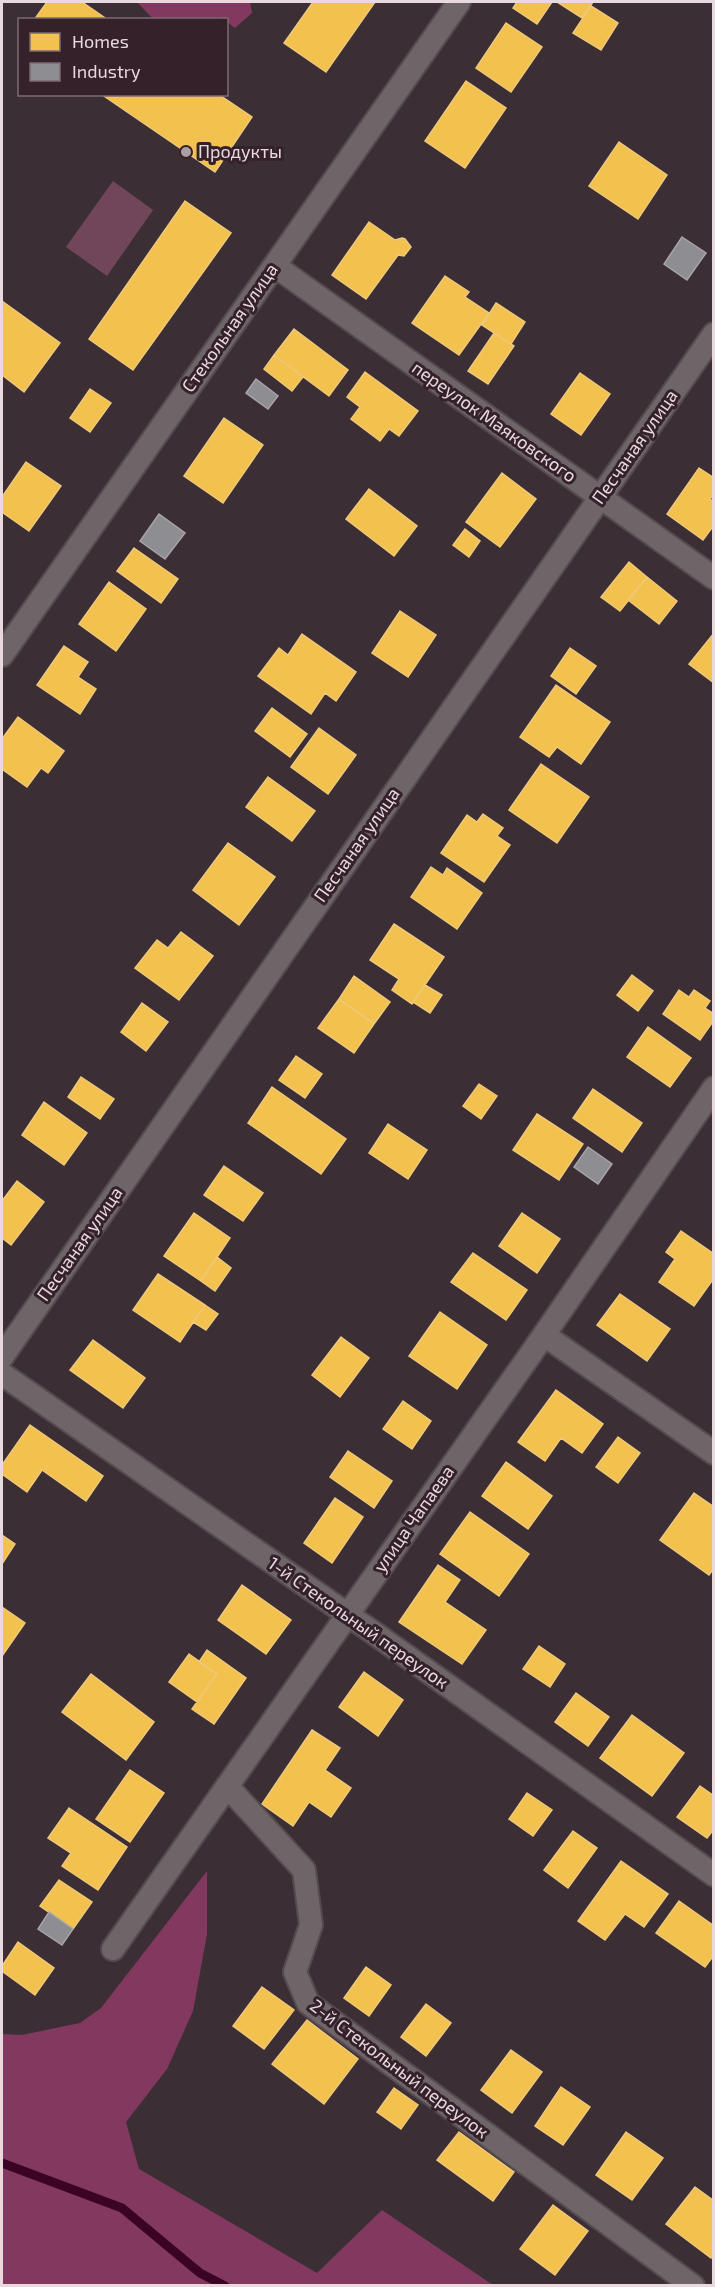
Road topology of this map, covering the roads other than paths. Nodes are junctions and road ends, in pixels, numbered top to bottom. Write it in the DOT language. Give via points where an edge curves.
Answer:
graph roads {
  1 [pos="459,2"];
  2 [pos="275,266"];
  3 [pos="714,334"];
  4 [pos="600,497"];
  5 [pos="714,578"];
  6 [pos="2,655"];
  7 [pos="714,1088"];
  8 [pos="544,1335"];
  9 [pos="2,1357"];
  10 [pos="2,1374"];
  11 [pos="714,1453"];
  12 [pos="346,1614"];
  13 [pos="227,1786"];
  14 [pos="714,1875"];
  15 [pos="113,1949"];
  16 [pos="693,2286"];
  1 -- 2 [label="street, Стекольная улица"];
  2 -- 4 [label="street, переулок Маяковского"];
  2 -- 6 [label="street, Стекольная улица"];
  3 -- 4 [label="street, Песчаная улица"];
  4 -- 5 [label="street, переулок Маяковского"];
  4 -- 9 [label="street, Песчаная улица"];
  7 -- 8 [label="street, улица Чапаева"];
  8 -- 11 [label="street"];
  8 -- 12 [label="street, улица Чапаева"];
  10 -- 12 [label="street, 1-й Стекольный переулок"];
  12 -- 13 [label="street, улица Чапаева"];
  12 -- 14 [label="street, 1-й Стекольный переулок"];
  13 -- 15 [label="street, улица Чапаева"];
  13 -- 16 [label="street, 2-й Стекольный переулок" via="304,1870 311,1925 295,1972 308,2003"];
}
